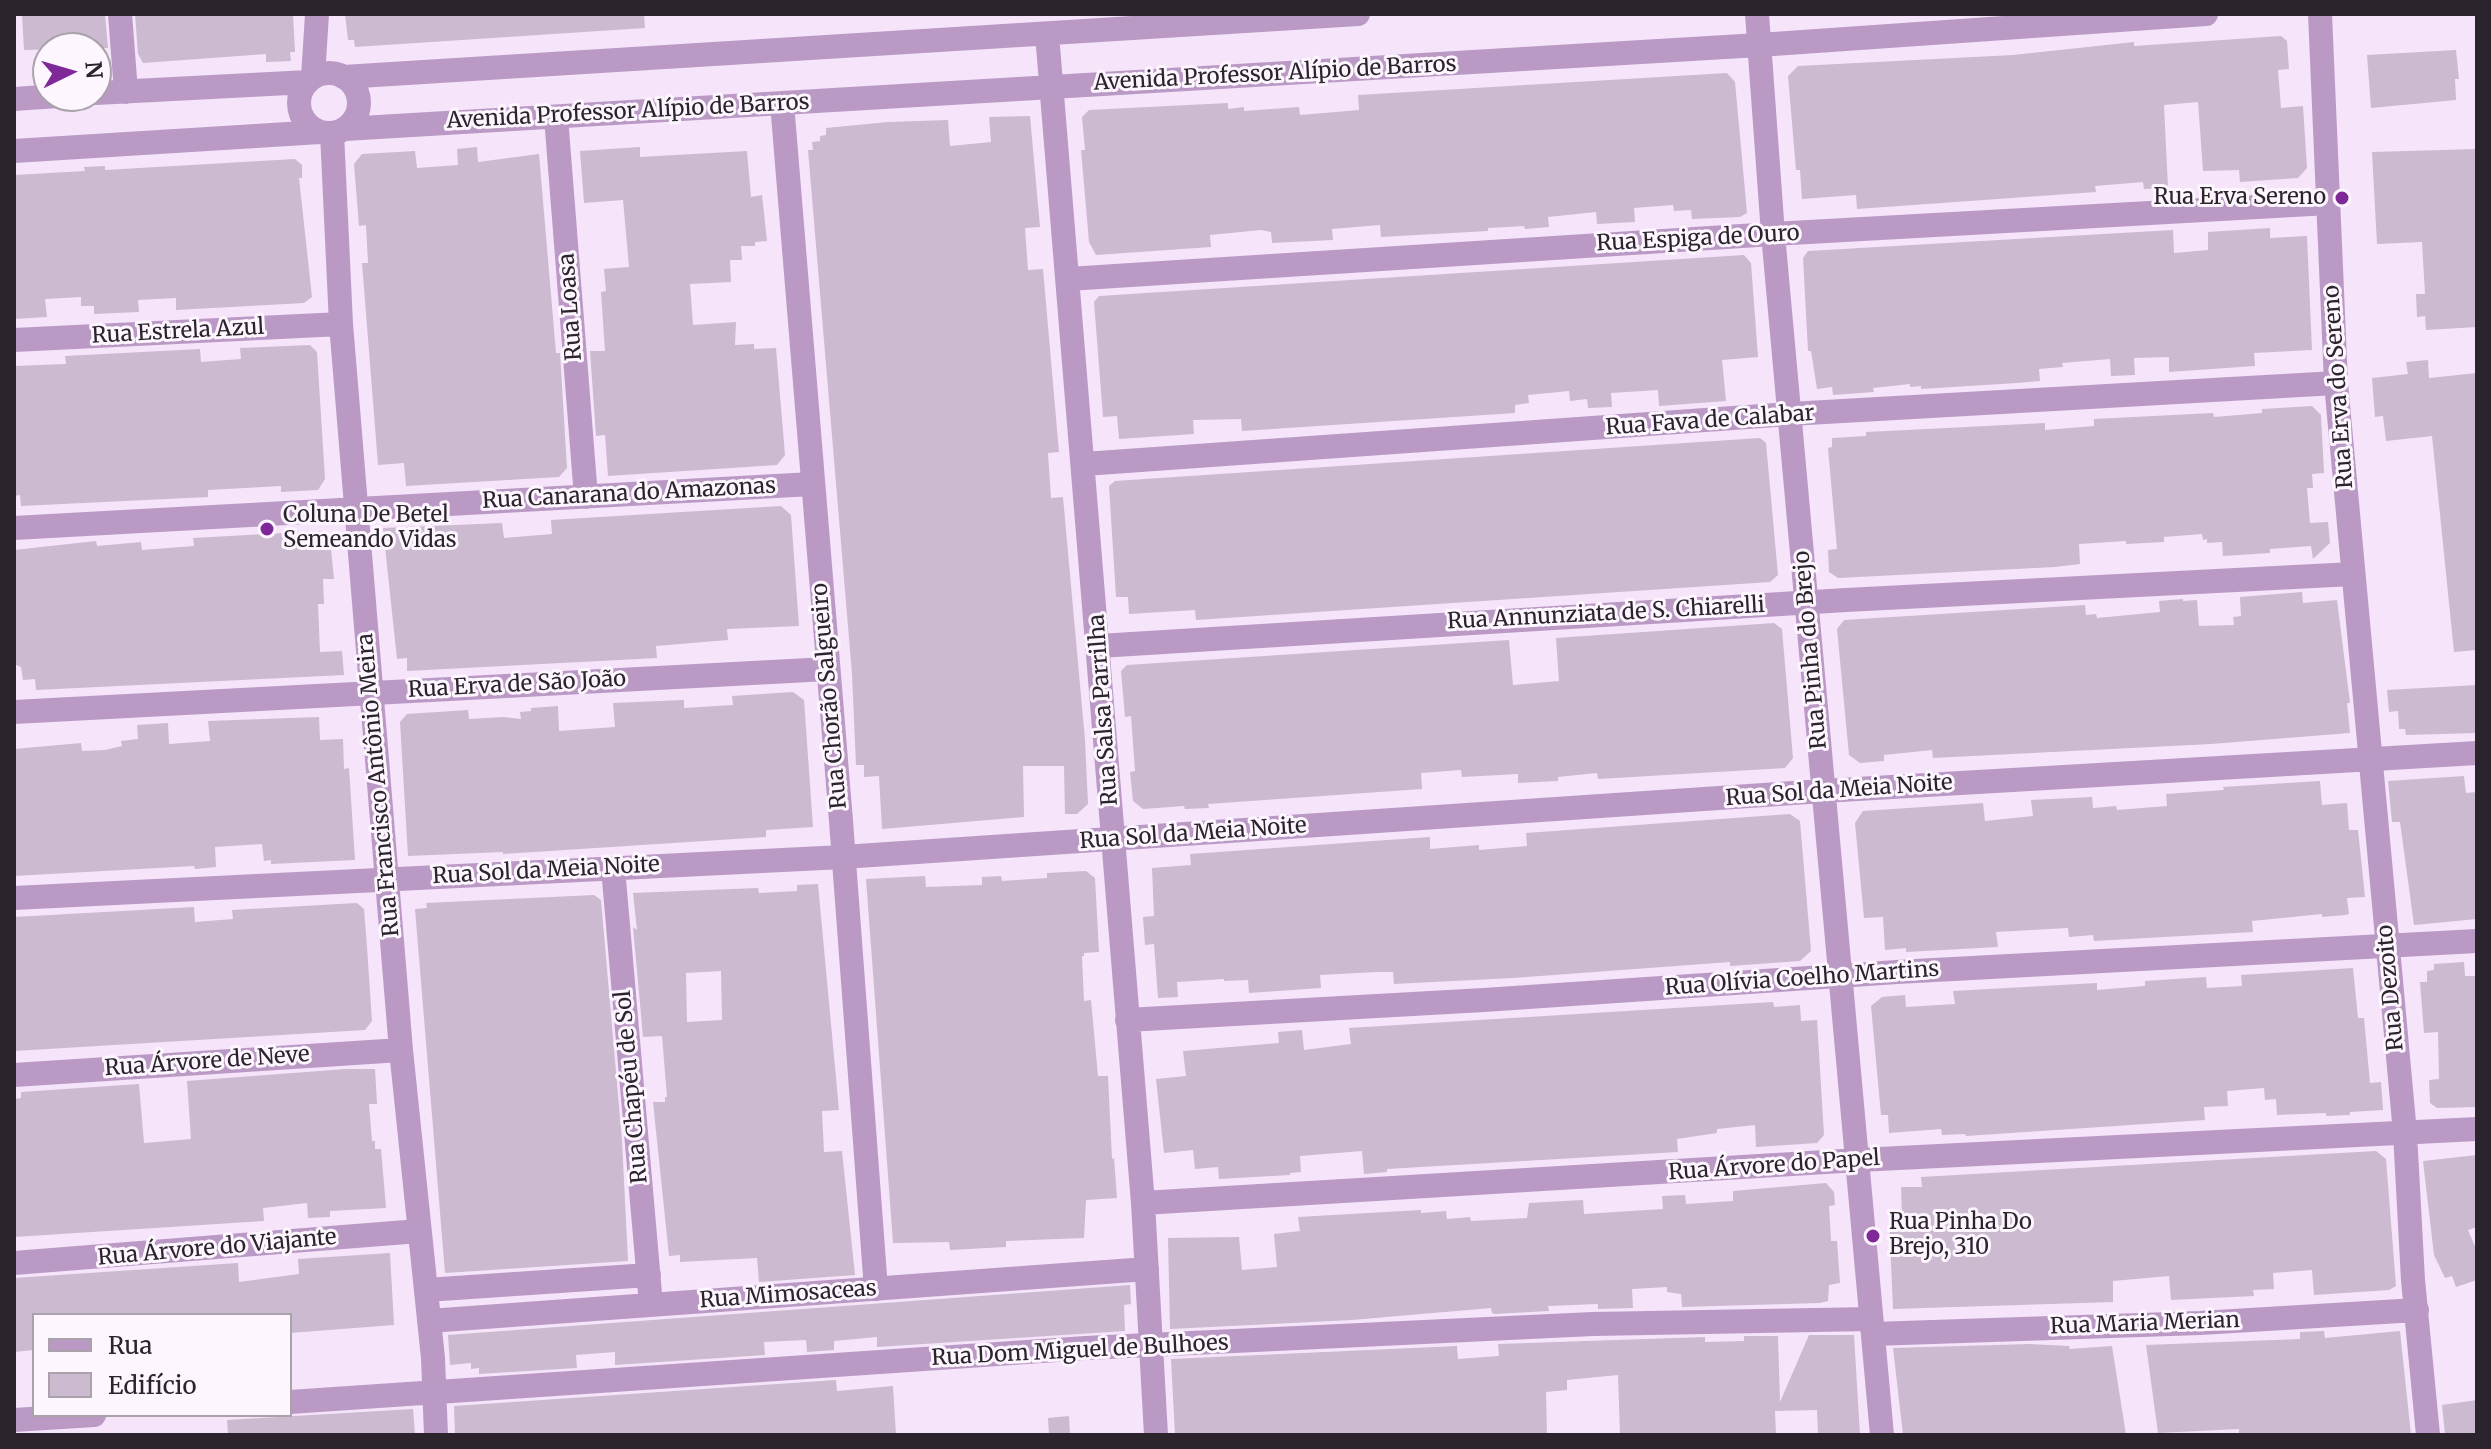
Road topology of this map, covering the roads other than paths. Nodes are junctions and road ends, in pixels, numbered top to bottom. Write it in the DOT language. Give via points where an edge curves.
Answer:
graph roads {
  1 [pos="120,14"];
  2 [pos="1358,14"];
  3 [pos="1757,14"];
  4 [pos="2206,14"];
  5 [pos="2320,14"];
  6 [pos="318,18"];
  7 [pos="1132,21"];
  8 [pos="1047,34"];
  9 [pos="1759,45"];
  10 [pos="325,77"];
  11 [pos="1050,88"];
  12 [pos="112,92"];
  13 [pos="126,92"];
  14 [pos="782,103"];
  15 [pos="556,117"];
  16 [pos="332,131"];
  17 [pos="14,151"];
  18 [pos="2329,203"];
  19 [pos="1773,234"];
  20 [pos="1068,279"];
  21 [pos="341,324"];
  22 [pos="14,340"];
  23 [pos="2336,383"];
  24 [pos="1790,414"];
  25 [pos="1084,464"];
  26 [pos="812,484"];
  27 [pos="586,497"];
  28 [pos="357,510"];
  29 [pos="14,528"];
  30 [pos="2353,574"];
  31 [pos="1806,603"];
  32 [pos="1099,646"];
  33 [pos="828,669"];
  34 [pos="372,693"];
  35 [pos="14,712"];
  36 [pos="2477,753"];
  37 [pos="2371,758"];
  38 [pos="1823,791"];
  39 [pos="1114,840"];
  40 [pos="843,857"];
  41 [pos="613,868"];
  42 [pos="387,878"];
  43 [pos="14,898"];
  44 [pos="2477,941"];
  45 [pos="2387,946"];
  46 [pos="1841,976"];
  47 [pos="1127,1020"];
  48 [pos="401,1050"];
  49 [pos="14,1075"];
  50 [pos="2477,1129"];
  51 [pos="2405,1133"];
  52 [pos="1859,1160"];
  53 [pos="1143,1203"];
  54 [pos="419,1231"];
  55 [pos="14,1263"];
  56 [pos="1147,1269"];
  57 [pos="649,1275"];
  58 [pos="876,1289"];
  59 [pos="426,1290"];
  60 [pos="651,1305"];
  61 [pos="2417,1310"];
  62 [pos="429,1321"];
  63 [pos="1872,1326"];
  64 [pos="1152,1346"];
  65 [pos="435,1391"];
  66 [pos="292,1402"];
  67 [pos="62,1417"];
  68 [pos="14,1420"];
  69 [pos="436,1435"];
  70 [pos="1156,1435"];
  71 [pos="1882,1435"];
  72 [pos="2428,1435"];
  1 -- 13 [label="street"];
  2 -- 7 [label="street"];
  3 -- 9 [label="street, Rua Pinha do Brejo"];
  4 -- 9 [label="street, Avenida Professor Alípio de Barros"];
  5 -- 18 [label="street, Rua Erva do Sereno"];
  6 -- 10 [label="street"];
  7 -- 8 [label="street"];
  8 -- 10 [label="street"];
  8 -- 11 [label="street, Rua Salsa Parrilha"];
  9 -- 11 [label="street, Avenida Professor Alípio de Barros"];
  9 -- 19 [label="street, Rua Pinha do Brejo"];
  10 -- 13 [label="street"];
  10 -- 16 [label="street" via="299,100 300,110 303,120"];
  10 -- 16 [label="street" via="353,85 358,96 354,120"];
  11 -- 14 [label="street, Avenida Professor Alípio de Barros"];
  11 -- 20 [label="street, Rua Salsa Parrilha"];
  12 -- 13 [label="street"];
  14 -- 15 [label="street, Avenida Professor Alípio de Barros"];
  14 -- 26 [label="street, Rua Chorão Salgueiro"];
  15 -- 16 [label="street, Avenida Professor Alípio de Barros"];
  15 -- 27 [label="street, Rua Loasa"];
  16 -- 17 [label="street, Avenida Professor Alípio de Barros"];
  16 -- 21 [label="street, Rua Francisco Antônio Meira"];
  18 -- 19 [label="street, Rua Espiga de Ouro"];
  18 -- 23 [label="street, Rua Erva do Sereno"];
  19 -- 20 [label="street, Rua Espiga de Ouro"];
  19 -- 24 [label="street, Rua Pinha do Brejo"];
  20 -- 25 [label="street, Rua Salsa Parrilha"];
  21 -- 22 [label="street, Rua Estrela Azul"];
  21 -- 28 [label="street, Rua Francisco Antônio Meira"];
  23 -- 24 [label="street, Rua Fava de Calabar"];
  23 -- 30 [label="street, Rua Erva do Sereno"];
  24 -- 25 [label="street, Rua Fava de Calabar"];
  24 -- 31 [label="street, Rua Pinha do Brejo"];
  25 -- 32 [label="street, Rua Salsa Parrilha"];
  26 -- 27 [label="street, Rua Canarana do Amazonas"];
  26 -- 33 [label="street, Rua Chorão Salgueiro"];
  27 -- 28 [label="street, Rua Canarana do Amazonas"];
  28 -- 29 [label="street, Rua Canarana do Amazonas"];
  28 -- 34 [label="street, Rua Francisco Antônio Meira"];
  30 -- 31 [label="street, Rua Annunziata de S. Chiarelli"];
  30 -- 37 [label="street, Rua Erva do Sereno"];
  31 -- 32 [label="street, Rua Annunziata de S. Chiarelli"];
  31 -- 38 [label="street, Rua Pinha do Brejo"];
  32 -- 39 [label="street, Rua Salsa Parrilha"];
  33 -- 34 [label="street, Rua Erva de São João"];
  33 -- 40 [label="street, Rua Chorão Salgueiro"];
  34 -- 35 [label="street, Rua Erva de São João"];
  34 -- 42 [label="street, Rua Francisco Antônio Meira"];
  36 -- 37 [label="street, Rua Sol da Meia Noite"];
  37 -- 38 [label="street, Rua Sol da Meia Noite"];
  37 -- 45 [label="street, Rua Dezoito"];
  38 -- 39 [label="street, Rua Sol da Meia Noite"];
  38 -- 46 [label="street, Rua Pinha do Brejo"];
  39 -- 40 [label="street, Rua Sol da Meia Noite"];
  39 -- 47 [label="street, Rua Salsa Parrilha"];
  40 -- 41 [label="street, Rua Sol da Meia Noite"];
  40 -- 58 [label="street, Rua Chorão Salgueiro"];
  41 -- 42 [label="street, Rua Sol da Meia Noite"];
  41 -- 57 [label="street, Rua Chapéu de Sol"];
  42 -- 43 [label="street, Rua Sol da Meia Noite"];
  42 -- 48 [label="street, Rua Francisco Antônio Meira"];
  44 -- 45 [label="street, Rua Olívia Coelho Martins"];
  45 -- 46 [label="street, Rua Olívia Coelho Martins"];
  45 -- 51 [label="street, Rua Dezoito"];
  46 -- 47 [label="street, Rua Olívia Coelho Martins"];
  46 -- 52 [label="street, Rua Pinha do Brejo"];
  47 -- 53 [label="street, Rua Salsa Parrilha"];
  48 -- 49 [label="street, Rua Árvore de Neve"];
  48 -- 54 [label="street, Rua Francisco Antônio Meira"];
  50 -- 51 [label="street, Rua Árvore do Papel"];
  51 -- 52 [label="street, Rua Árvore do Papel"];
  51 -- 61 [label="street, Rua Dezoito"];
  52 -- 53 [label="street, Rua Árvore do Papel"];
  52 -- 63 [label="street, Rua Pinha do Brejo"];
  53 -- 56 [label="street, Rua Salsa Parrilha"];
  54 -- 55 [label="street, Rua Árvore do Viajante"];
  54 -- 59 [label="street, Rua Francisco Antônio Meira"];
  56 -- 58 [label="street, Rua Mimosaceas"];
  56 -- 64 [label="street, Rua Salsa Parrilha"];
  57 -- 59 [label="street"];
  57 -- 60 [label="street, Rua Chapéu de Sol"];
  58 -- 60 [label="street, Rua Mimosaceas"];
  59 -- 62 [label="street, Rua Francisco Antônio Meira"];
  60 -- 62 [label="street, Rua Mimosaceas"];
  61 -- 63 [label="street, Rua Maria Merian" via="2200,1323"];
  61 -- 72 [label="street, Rua Dezoito"];
  62 -- 65 [label="street, Rua Francisco Antônio Meira"];
  63 -- 64 [label="street, Rua Dom Miguel de Bulhoes" via="1578,1324"];
  63 -- 71 [label="street, Rua Pinha do Brejo"];
  64 -- 65 [label="street, Rua Dom Miguel de Bulhoes"];
  64 -- 70 [label="street, Rua Salsa Parrilha"];
  65 -- 66 [label="street, Rua Dom Miguel de Bulhoes"];
  65 -- 69 [label="street, Rua Francisco Antônio Meira"];
  67 -- 68 [label="street"];
}
